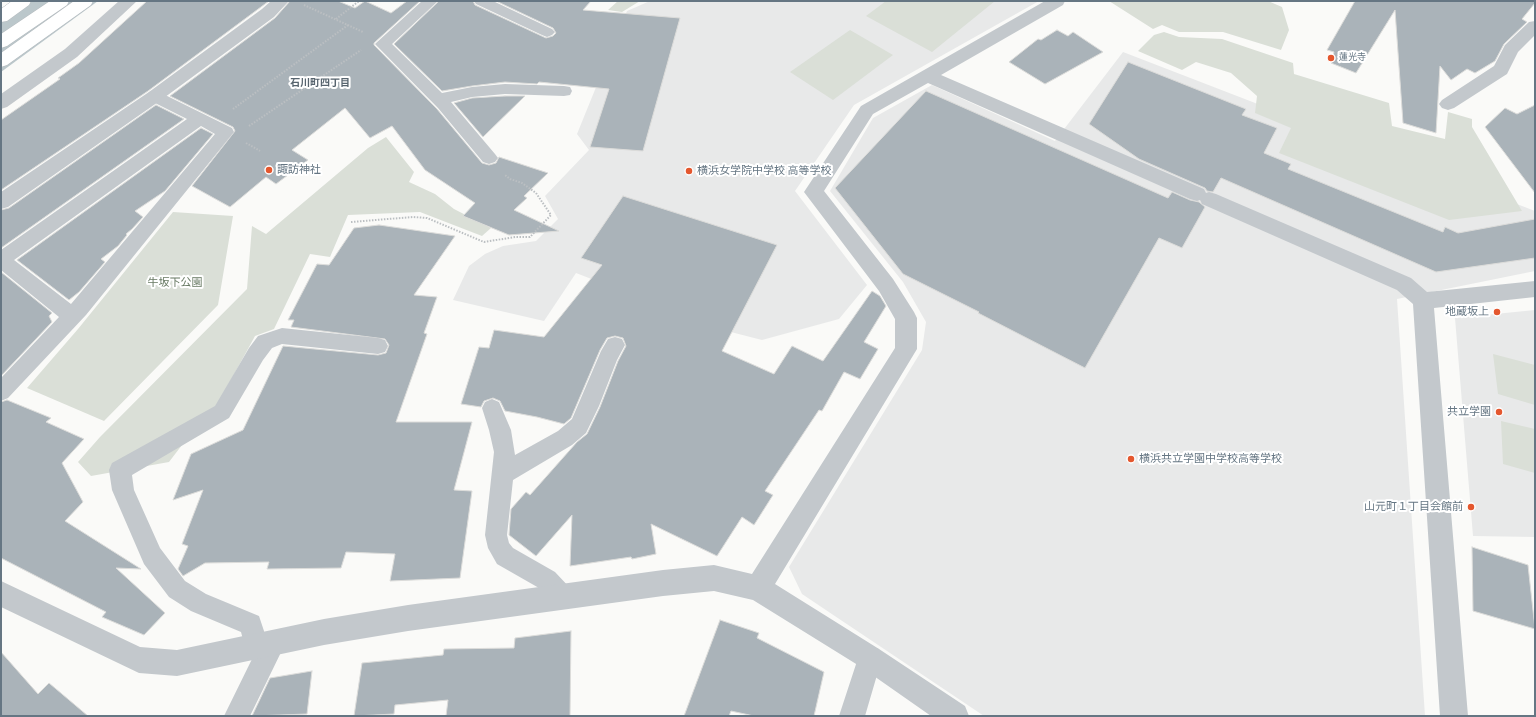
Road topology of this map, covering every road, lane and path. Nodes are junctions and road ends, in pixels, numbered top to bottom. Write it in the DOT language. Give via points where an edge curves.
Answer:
graph roads {
  1 [pos="23,1"];
  2 [pos="34,1"];
  3 [pos="61,1"];
  4 [pos="85,1"];
  5 [pos="129,1"];
  6 [pos="281,1"];
  7 [pos="360,1"];
  8 [pos="431,1"];
  9 [pos="483,1"];
  10 [pos="1057,1"];
  11 [pos="301,4"];
  12 [pos="1,17"];
  13 [pos="336,19"];
  14 [pos="1,24"];
  15 [pos="348,25"];
  16 [pos="1535,26"];
  17 [pos="365,32"];
  18 [pos="546,32"];
  19 [pos="1,42"];
  20 [pos="365,47"];
  21 [pos="1,61"];
  22 [pos="928,76"];
  23 [pos="564,91"];
  24 [pos="155,96"];
  25 [pos="439,99"];
  26 [pos="1,104"];
  27 [pos="1448,104"];
  28 [pos="205,122"];
  29 [pos="247,128"];
  30 [pos="489,158"];
  31 [pos="510,179"];
  32 [pos="1,202"];
  33 [pos="352,222"];
  34 [pos="1,260"];
  35 [pos="1535,289"];
  36 [pos="1423,301"];
  37 [pos="72,316"];
  38 [pos="615,345"];
  39 [pos="378,346"];
  40 [pos="1,392"];
  41 [pos="492,408"];
  42 [pos="503,474"];
  43 [pos="758,588"];
  44 [pos="1,594"];
  45 [pos="563,597"];
  46 [pos="265,644"];
  47 [pos="870,658"];
  48 [pos="237,716"];
  49 [pos="852,716"];
  50 [pos="955,716"];
  51 [pos="1454,716"];
  1 -- 12 [label="highway"];
  2 -- 14 [label="highway"];
  3 -- 19 [label="highway"];
  4 -- 21 [label="highway"];
  5 -- 26 [label="street" via="70,53"];
  6 -- 24 [label="street"];
  7 -- 13 [label="path"];
  8 -- 25 [label="lane" via="383,44"];
  9 -- 18 [label="lane"];
  10 -- 22 [label="street"];
  11 -- 13 [label="path"];
  13 -- 15 [label="path"];
  15 -- 17 [label="path"];
  15 -- 28 [label="path"];
  16 -- 27 [label="street" via="1511,49 1501,70"];
  20 -- 29 [label="path"];
  22 -- 36 [label="street" via="1404,284"];
  22 -- 43 [label="street" via="867,110 814,192 886,285 906,318 906,349"];
  23 -- 25 [label="lane" via="505,89"];
  24 -- 28 [label="lane"];
  24 -- 32 [label="street"];
  25 -- 30 [label="lane"];
  28 -- 34 [label="lane"];
  28 -- 37 [label="lane" via="226,132"];
  31 -- 33 [label="path" via="522,183 536,193 551,215 530,237 484,242 427,218"];
  34 -- 37 [label="lane"];
  35 -- 36 [label="street"];
  36 -- 51 [label="street"];
  37 -- 40 [label="lane"];
  38 -- 42 [label="lane" via="579,426 565,438"];
  39 -- 46 [label="lane" via="282,336 265,342 222,412 120,470 124,490 152,556 177,589 199,603 232,614 251,624"];
  41 -- 42 [label="lane" via="505,452"];
  42 -- 45 [label="lane" via="496,535 499,548 505,556 547,580"];
  43 -- 45 [label="street" via="714,578"];
  43 -- 47 [label="street"];
  44 -- 46 [label="street" via="139,660 177,663"];
  45 -- 46 [label="street" via="408,618"];
  46 -- 48 [label="lane"];
  47 -- 49 [label="lane"];
  47 -- 50 [label="street"];
}
